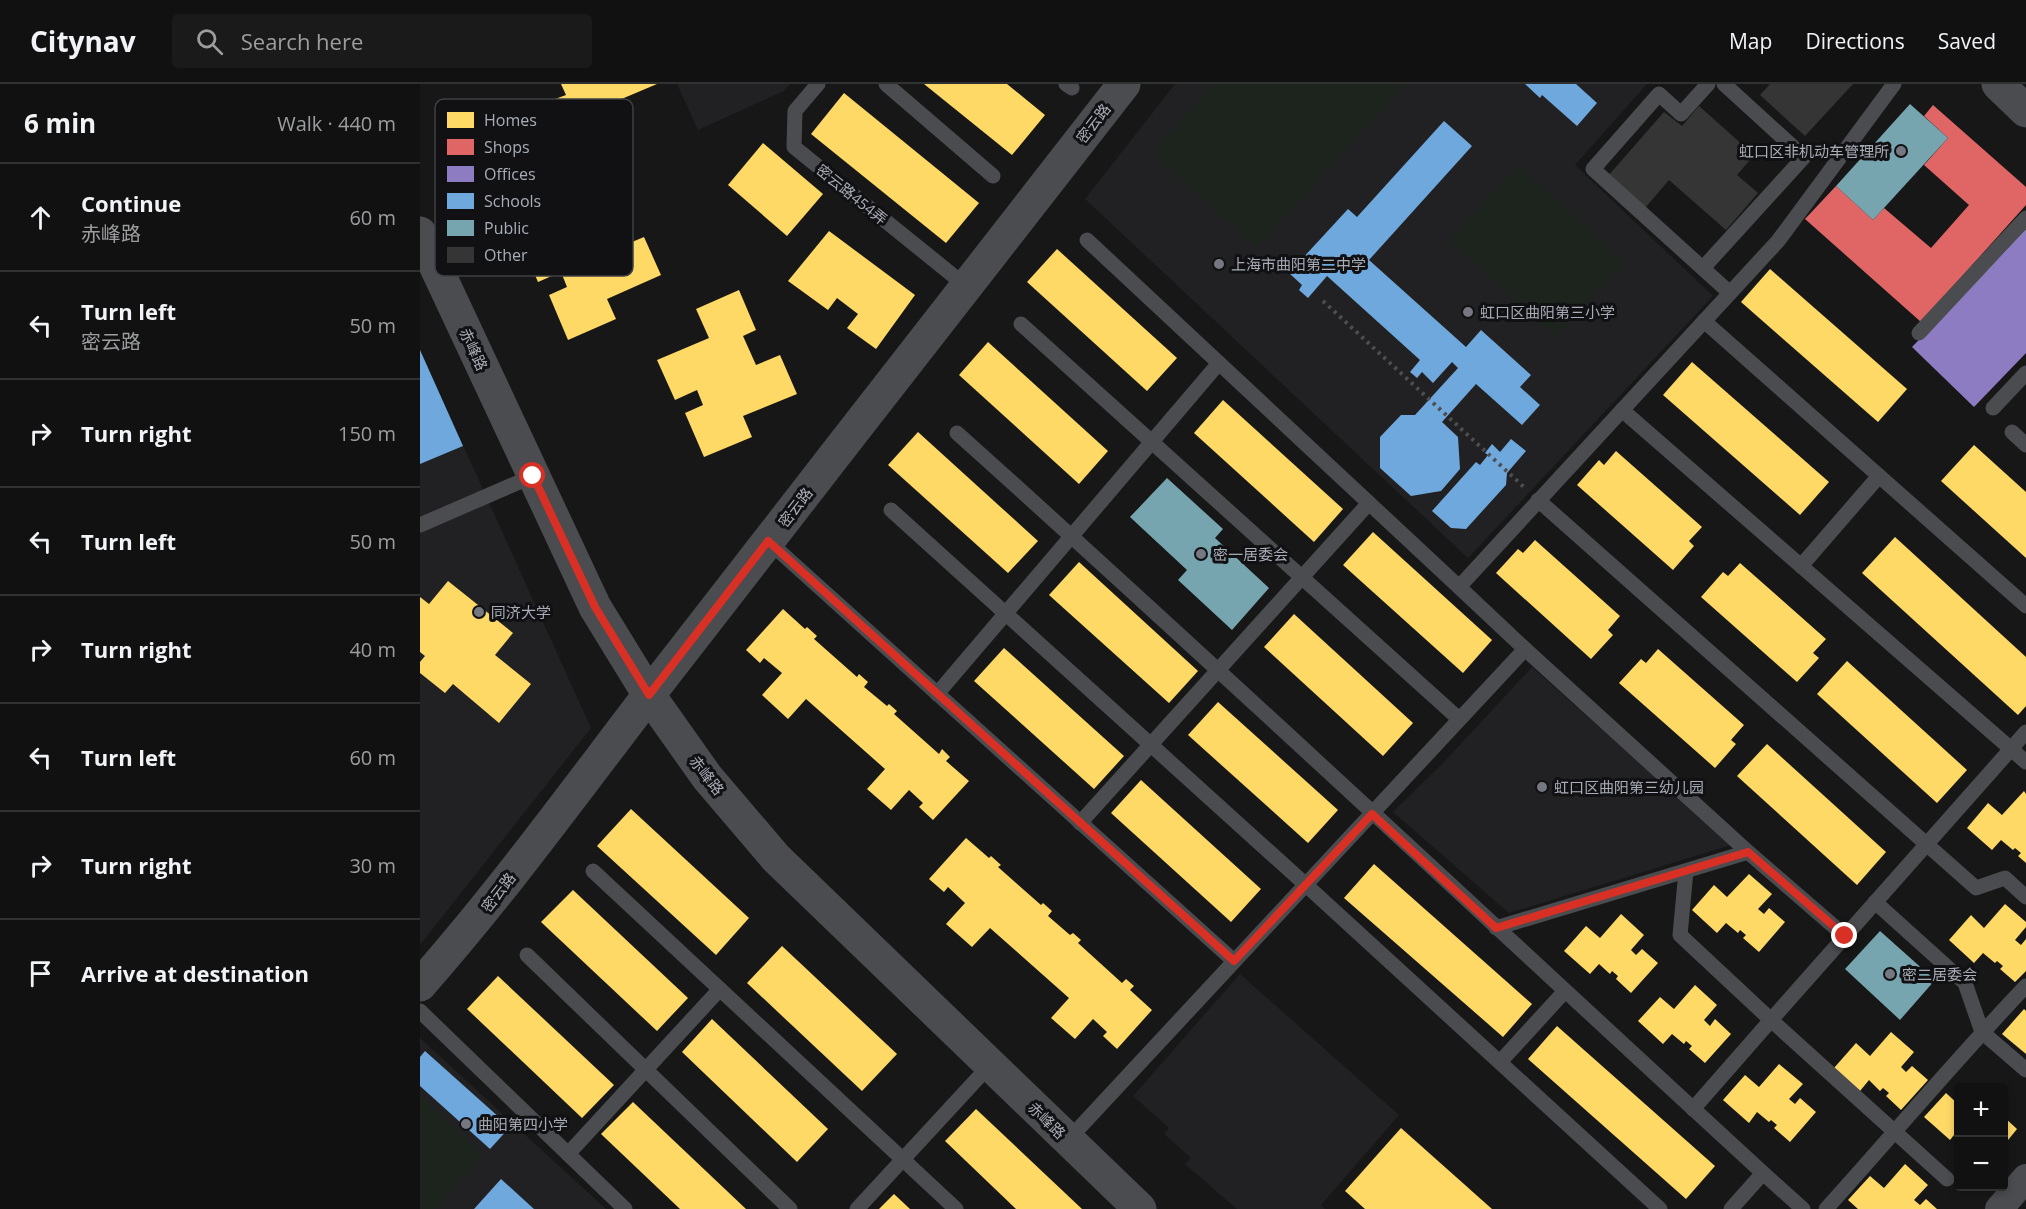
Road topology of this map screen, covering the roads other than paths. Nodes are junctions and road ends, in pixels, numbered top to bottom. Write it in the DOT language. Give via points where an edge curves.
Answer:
graph roads {
  1 [pos="819,84"];
  2 [pos="886,84"];
  3 [pos="1124,84"];
  4 [pos="1708,84"];
  5 [pos="1724,84"];
  6 [pos="1894,84"];
  7 [pos="1998,84"];
  8 [pos="2026,111"];
  9 [pos="993,176"];
  10 [pos="2026,218"];
  11 [pos="420,233"];
  12 [pos="1087,240"];
  13 [pos="435,265"];
  14 [pos="1703,268"];
  15 [pos="440,276"];
  16 [pos="966,286"];
  17 [pos="1730,293"];
  18 [pos="1704,321"];
  19 [pos="1021,324"];
  20 [pos="1919,333"];
  21 [pos="1219,363"];
  22 [pos="2026,373"];
  23 [pos="1993,408"];
  24 [pos="1622,410"];
  25 [pos="2012,432"];
  26 [pos="957,433"];
  27 [pos="1152,442"];
  28 [pos="2026,445"];
  29 [pos="533,476"];
  30 [pos="1879,476"];
  31 [pos="1538,500"];
  32 [pos="1368,503"];
  33 [pos="891,510"];
  34 [pos="420,525"];
  35 [pos="1071,536"];
  36 [pos="768,541"];
  37 [pos="1801,566"];
  38 [pos="1302,577"];
  39 [pos="1459,587"];
  40 [pos="2026,606"];
  41 [pos="1005,614"];
  42 [pos="1525,648"];
  43 [pos="1219,669"];
  44 [pos="937,694"];
  45 [pos="649,695"];
  46 [pos="1459,719"];
  47 [pos="2026,732"];
  48 [pos="1150,746"];
  49 [pos="2012,748"];
  50 [pos="2026,762"];
  51 [pos="1372,814"];
  52 [pos="1080,823"];
  53 [pos="1927,845"];
  54 [pos="1748,852"];
  55 [pos="593,871"];
  56 [pos="1686,871"];
  57 [pos="1306,885"];
  58 [pos="2026,897"];
  59 [pos="1875,902"];
  60 [pos="1496,928"];
  61 [pos="1845,936"];
  62 [pos="527,955"];
  63 [pos="1234,961"];
  64 [pos="420,986"];
  65 [pos="2026,986"];
  66 [pos="720,989"];
  67 [pos="1565,991"];
  68 [pos="420,1011"];
  69 [pos="1771,1020"];
  70 [pos="1982,1032"];
  71 [pos="1500,1062"];
  72 [pos="990,1065"];
  73 [pos="645,1070"];
  74 [pos="2026,1070"];
  75 [pos="1693,1108"];
  76 [pos="1896,1132"];
  77 [pos="1068,1140"];
  78 [pos="568,1154"];
  79 [pos="902,1159"];
  80 [pos="1763,1173"];
  81 [pos="2026,1178"];
  82 [pos="1947,1179"];
  83 [pos="625,1209"];
  84 [pos="790,1209"];
  85 [pos="857,1209"];
  86 [pos="956,1209"];
  87 [pos="1140,1209"];
  88 [pos="1660,1209"];
  89 [pos="1731,1209"];
  90 [pos="1803,1209"];
  91 [pos="1826,1209"];
  92 [pos="1999,1209"];
  1 -- 16 [label="lane, 密云路454弄" via="795,111 794,147"];
  2 -- 9 [label="lane"];
  3 -- 16 [label="street, 密云路"];
  4 -- 14 [label="lane" via="1681,114 1659,94 1593,168"];
  5 -- 14 [label="lane" via="1804,157"];
  6 -- 17 [label="lane" via="1778,241"];
  7 -- 8 [label="street"];
  10 -- 20 [label="lane"];
  11 -- 13 [label="street, 赤峰路"];
  12 -- 21 [label="lane"];
  14 -- 17 [label="lane"];
  15 -- 29 [label="street, 赤峰路"];
  16 -- 36 [label="street, 密云路"];
  17 -- 18 [label="lane"];
  18 -- 24 [label="lane"];
  18 -- 30 [label="lane"];
  19 -- 27 [label="lane"];
  21 -- 27 [label="lane"];
  21 -- 32 [label="lane"];
  22 -- 23 [label="lane"];
  24 -- 31 [label="lane"];
  24 -- 37 [label="lane"];
  25 -- 28 [label="lane"];
  26 -- 35 [label="lane"];
  27 -- 35 [label="lane"];
  27 -- 38 [label="lane"];
  29 -- 34 [label="lane"];
  29 -- 45 [label="street, 赤峰路" via="595,607"];
  30 -- 37 [label="lane"];
  30 -- 40 [label="lane"];
  31 -- 39 [label="lane"];
  31 -- 53 [label="lane"];
  32 -- 38 [label="lane"];
  32 -- 39 [label="lane"];
  33 -- 41 [label="lane"];
  35 -- 41 [label="lane"];
  35 -- 43 [label="lane"];
  36 -- 44 [label="lane"];
  36 -- 45 [label="street, 密云路"];
  37 -- 49 [label="lane"];
  38 -- 43 [label="lane"];
  38 -- 46 [label="lane"];
  39 -- 42 [label="lane"];
  41 -- 44 [label="lane"];
  41 -- 48 [label="lane"];
  42 -- 46 [label="lane"];
  42 -- 54 [label="lane"];
  43 -- 48 [label="lane"];
  43 -- 51 [label="lane"];
  44 -- 52 [label="lane"];
  45 -- 64 [label="street, 密云路"];
  45 -- 72 [label="street, 赤峰路" via="707,777 776,858"];
  46 -- 51 [label="lane"];
  47 -- 49 [label="lane"];
  48 -- 52 [label="lane"];
  48 -- 57 [label="lane"];
  49 -- 50 [label="lane"];
  49 -- 53 [label="lane"];
  51 -- 57 [label="lane"];
  51 -- 60 [label="lane"];
  52 -- 63 [label="lane"];
  53 -- 58 [label="lane" via="1976,888 2005,878"];
  53 -- 59 [label="lane"];
  54 -- 56 [label="lane"];
  54 -- 61 [label="lane"];
  55 -- 66 [label="lane"];
  56 -- 60 [label="lane"];
  56 -- 69 [label="lane" via="1680,935"];
  57 -- 63 [label="lane"];
  57 -- 71 [label="lane"];
  59 -- 61 [label="lane"];
  59 -- 70 [label="lane" via="1965,983"];
  60 -- 67 [label="lane"];
  61 -- 69 [label="lane"];
  62 -- 73 [label="lane"];
  63 -- 77 [label="lane"];
  65 -- 70 [label="lane"];
  66 -- 73 [label="lane"];
  66 -- 79 [label="lane"];
  67 -- 71 [label="lane"];
  67 -- 75 [label="lane"];
  68 -- 78 [label="lane"];
  69 -- 75 [label="lane"];
  69 -- 76 [label="lane"];
  70 -- 74 [label="lane"];
  70 -- 76 [label="lane"];
  71 -- 88 [label="lane"];
  72 -- 77 [label="street, 赤峰路"];
  72 -- 79 [label="lane"];
  73 -- 78 [label="lane"];
  73 -- 84 [label="lane"];
  75 -- 80 [label="lane"];
  76 -- 82 [label="lane"];
  76 -- 91 [label="lane"];
  77 -- 87 [label="street, 赤峰路"];
  78 -- 83 [label="lane"];
  79 -- 85 [label="lane"];
  79 -- 86 [label="lane"];
  80 -- 89 [label="lane"];
  80 -- 90 [label="lane"];
  81 -- 92 [label="street"];
}
